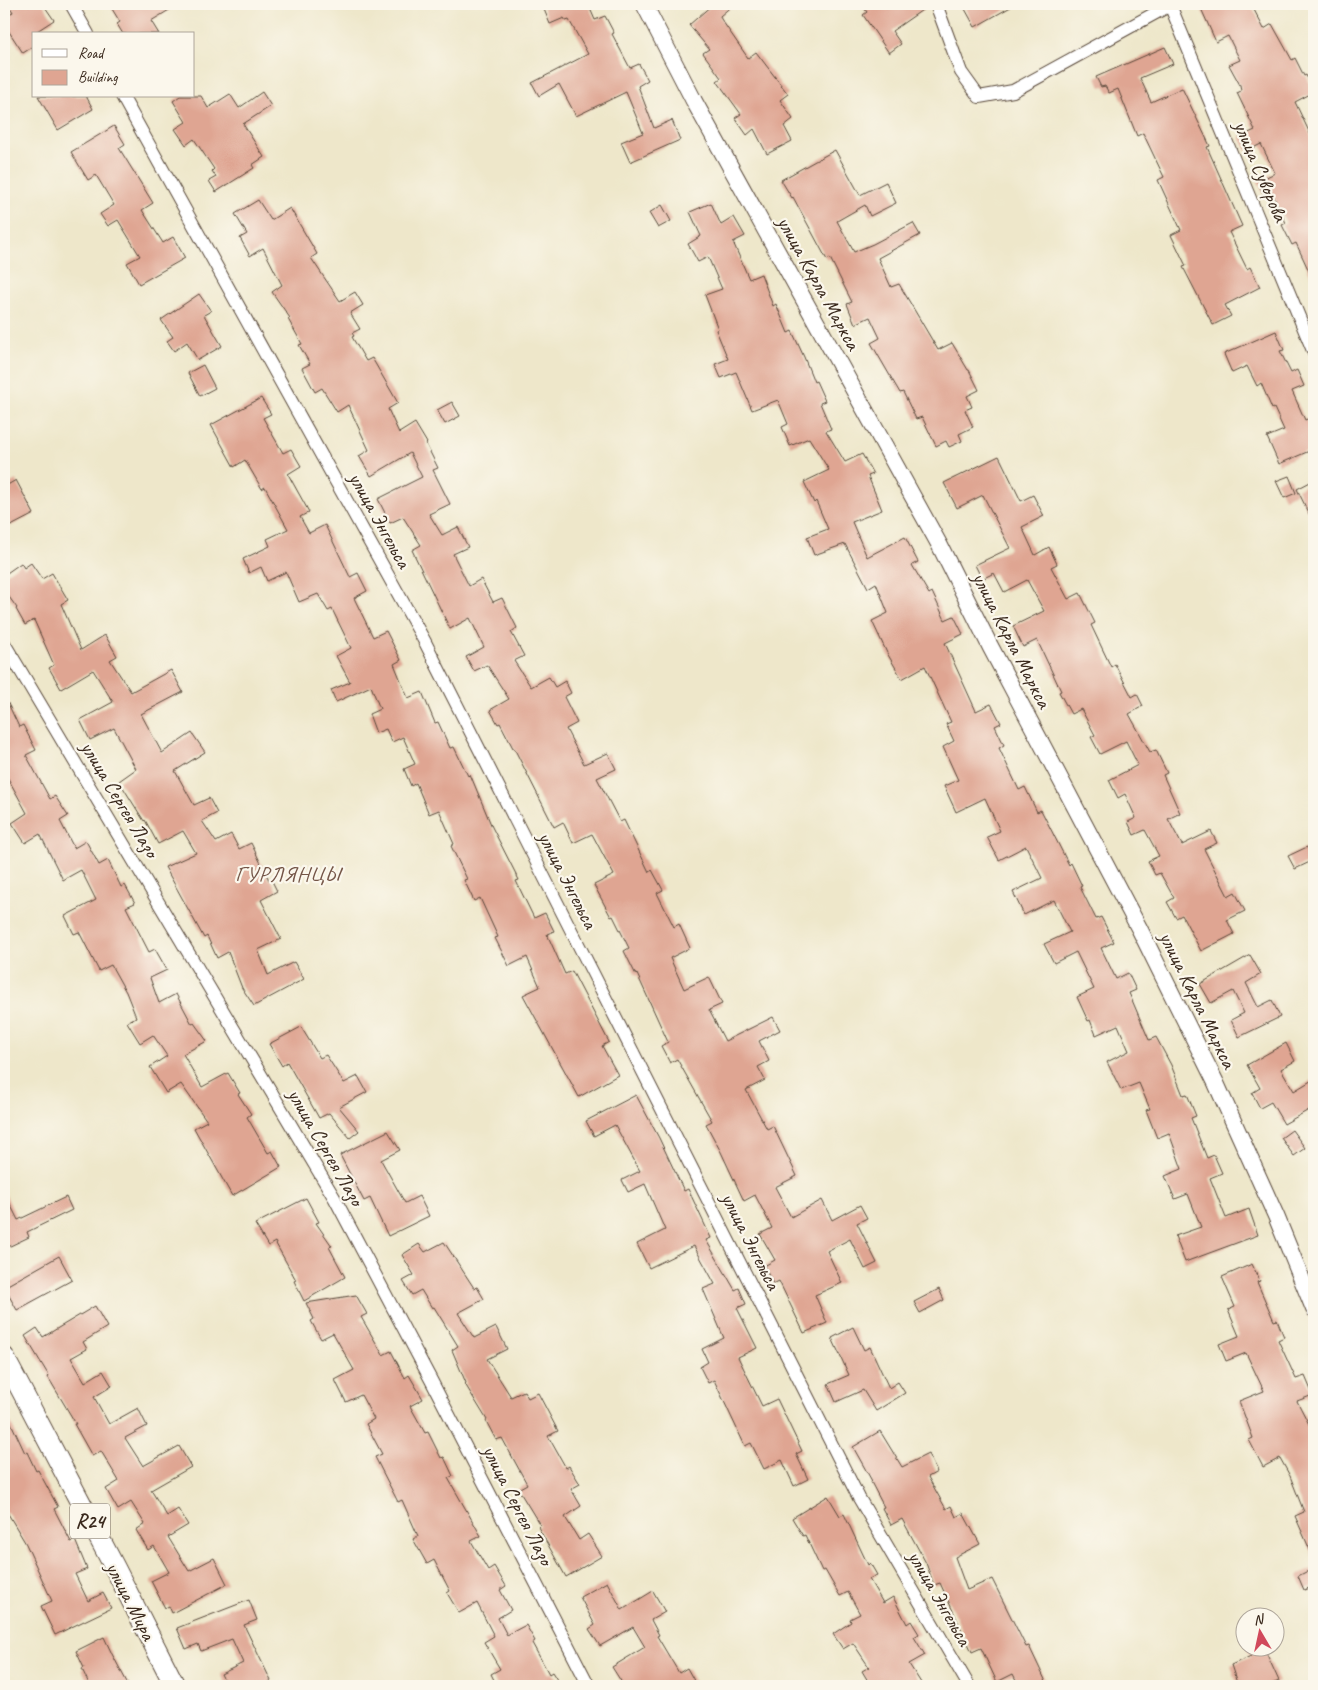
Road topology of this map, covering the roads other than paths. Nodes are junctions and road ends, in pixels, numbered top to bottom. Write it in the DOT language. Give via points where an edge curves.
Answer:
graph roads {
  1 [pos="71,4"];
  2 [pos="644,4"];
  3 [pos="936,4"];
  4 [pos="1171,5"];
  5 [pos="87,32"];
  6 [pos="123,98"];
  7 [pos="1314,352"];
  8 [pos="4,643"];
  9 [pos="1314,1309"];
  10 [pos="4,1357"];
  11 [pos="175,1686"];
  12 [pos="589,1686"];
  13 [pos="969,1686"];
  1 -- 5 [label="street"];
  2 -- 9 [label="street, улица Карла Маркса" via="694,101 939,544 1138,928 1215,1081"];
  3 -- 4 [label="street" via="961,72 980,97 1013,91"];
  4 -- 7 [label="street, улица Суворова"];
  6 -- 13 [label="street, улица Энгельса" via="425,642 859,1498"];
  8 -- 12 [label="street, улица Сергея Лазо" via="335,1199"];
  10 -- 11 [label="main road, улица Мира / R24"];
}
